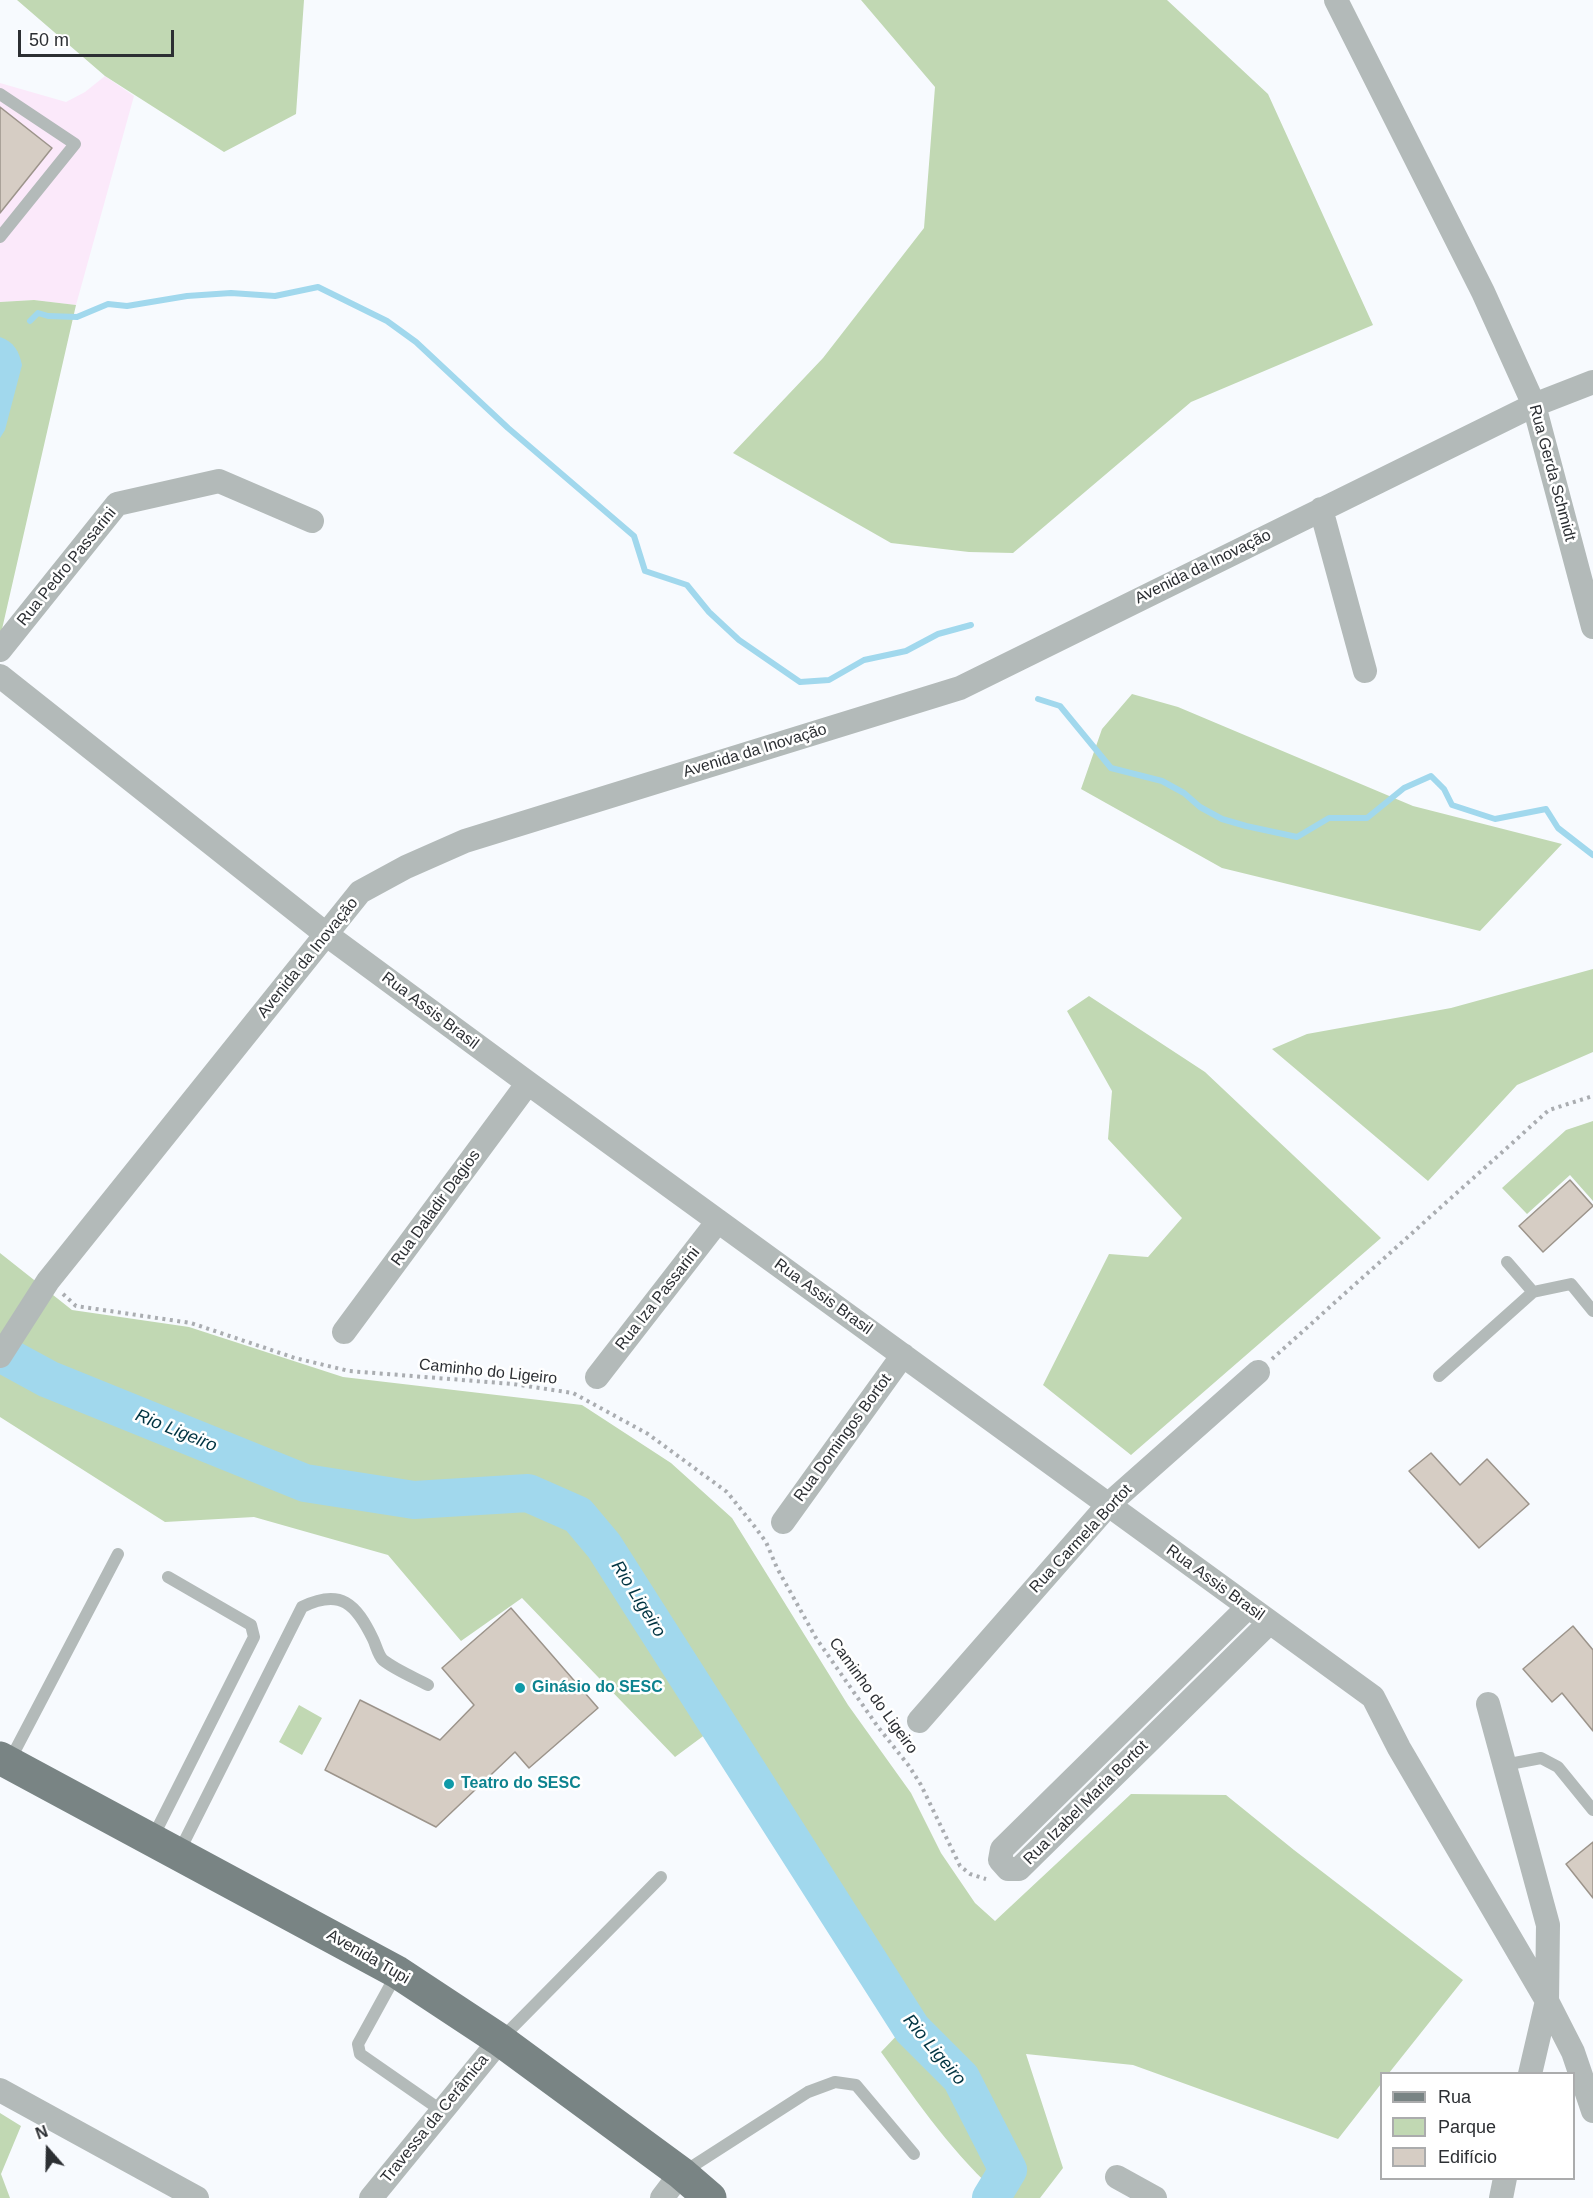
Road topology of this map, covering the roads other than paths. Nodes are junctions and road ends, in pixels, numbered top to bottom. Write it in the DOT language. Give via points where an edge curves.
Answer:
graph roads {
  1 [pos="1336,0"];
  2 [pos="0,94"];
  3 [pos="0,237"];
  4 [pos="1593,382"];
  5 [pos="1534,405"];
  6 [pos="1320,509"];
  7 [pos="312,522"];
  8 [pos="1593,627"];
  9 [pos="0,650"];
  10 [pos="1365,671"];
  11 [pos="0,676"];
  12 [pos="327,935"];
  13 [pos="528,1083"];
  14 [pos="718,1221"];
  15 [pos="1507,1262"];
  16 [pos="1533,1292"];
  17 [pos="1593,1311"];
  18 [pos="344,1332"];
  19 [pos="903,1355"];
  20 [pos="0,1356"];
  21 [pos="1258,1372"];
  22 [pos="1439,1376"];
  23 [pos="597,1377"];
  24 [pos="1109,1504"];
  25 [pos="783,1521"];
  26 [pos="118,1554"];
  27 [pos="168,1577"];
  28 [pos="1248,1607"];
  29 [pos="1269,1623"];
  30 [pos="428,1685"];
  31 [pos="1488,1704"];
  32 [pos="919,1720"];
  33 [pos="4,1761"];
  34 [pos="1504,1765"];
  35 [pos="1593,1810"];
  36 [pos="165,1847"];
  37 [pos="660,1877"];
  38 [pos="397,1972"];
  39 [pos="1547,2001"];
  40 [pos="500,2040"];
  41 [pos="1530,2072"];
  42 [pos="0,2090"];
  43 [pos="442,2111"];
  44 [pos="1593,2111"];
  45 [pos="914,2154"];
  46 [pos="1117,2177"];
  47 [pos="1505,2180"];
  48 [pos="672,2186"];
  49 [pos="197,2198"];
  50 [pos="371,2198"];
  51 [pos="710,2198"];
  52 [pos="1155,2198"];
  53 [pos="1501,2198"];
  1 -- 5 [label="street, Rua Gerda Schmidt" via="1483,292"];
  2 -- 3 [label="lane" via="75,144"];
  4 -- 5 [label="street, Avenida da Inovação"];
  5 -- 6 [label="street, Avenida da Inovação"];
  5 -- 8 [label="street, Rua Gerda Schmidt"];
  6 -- 10 [label="street"];
  6 -- 12 [label="street, Avenida da Inovação" via="960,688 465,841 360,892"];
  7 -- 9 [label="street, Rua Pedro Passarini" via="219,481 117,504"];
  11 -- 12 [label="street, Rua Assis Brasil"];
  12 -- 13 [label="street, Rua Assis Brasil"];
  12 -- 20 [label="street, Avenida da Inovação" via="48,1281"];
  13 -- 14 [label="street, Rua Assis Brasil"];
  13 -- 18 [label="street, Rua Daladir Dagios"];
  14 -- 19 [label="street, Rua Assis Brasil"];
  14 -- 23 [label="street, Rua Iza Passarini"];
  15 -- 16 [label="lane"];
  16 -- 17 [label="lane" via="1571,1284"];
  16 -- 22 [label="lane"];
  19 -- 24 [label="street, Rua Assis Brasil"];
  19 -- 25 [label="street, Rua Domingos Bortot"];
  21 -- 24 [label="street, Rua Carmela Bortot"];
  24 -- 28 [label="street, Rua Assis Brasil"];
  24 -- 32 [label="street, Rua Carmela Bortot"];
  26 -- 33 [label="lane"];
  27 -- 36 [label="lane" via="251,1625 254,1636"];
  28 -- 29 [label="street, Rua Assis Brasil"];
  28 -- 29 [label="street, Rua Izabel Maria Bortot" via="1002,1850 1000,1860 1008,1869 1019,1869"];
  29 -- 39 [label="street, Rua Assis Brasil" via="1373,1697"];
  30 -- 36 [label="lane" via="382,1659 365,1624 345,1601 317,1599 302,1607"];
  31 -- 34 [label="street, Rua Assis Brasil"];
  33 -- 36 [label="main road, Avenida Tupi"];
  34 -- 35 [label="lane" via="1541,1758 1558,1767"];
  34 -- 39 [label="street, Rua Assis Brasil" via="1548,1925"];
  36 -- 38 [label="main road, Avenida Tupi"];
  37 -- 40 [label="lane"];
  38 -- 40 [label="main road, Avenida Tupi"];
  38 -- 43 [label="lane" via="358,2044 360,2054"];
  39 -- 41 [label="street"];
  39 -- 44 [label="street, Rua Assis Brasil" via="1574,2052"];
  40 -- 43 [label="street, Travessa da Cerâmica"];
  40 -- 48 [label="main road, Avenida Tupi"];
  42 -- 49 [label="street"];
  43 -- 50 [label="street, Travessa da Cerâmica"];
  45 -- 48 [label="lane" via="856,2085 835,2082 807,2092"];
  46 -- 52 [label="street"];
  47 -- 53 [label="street"];
  48 -- 51 [label="main road, Avenida Tupi"];
}
